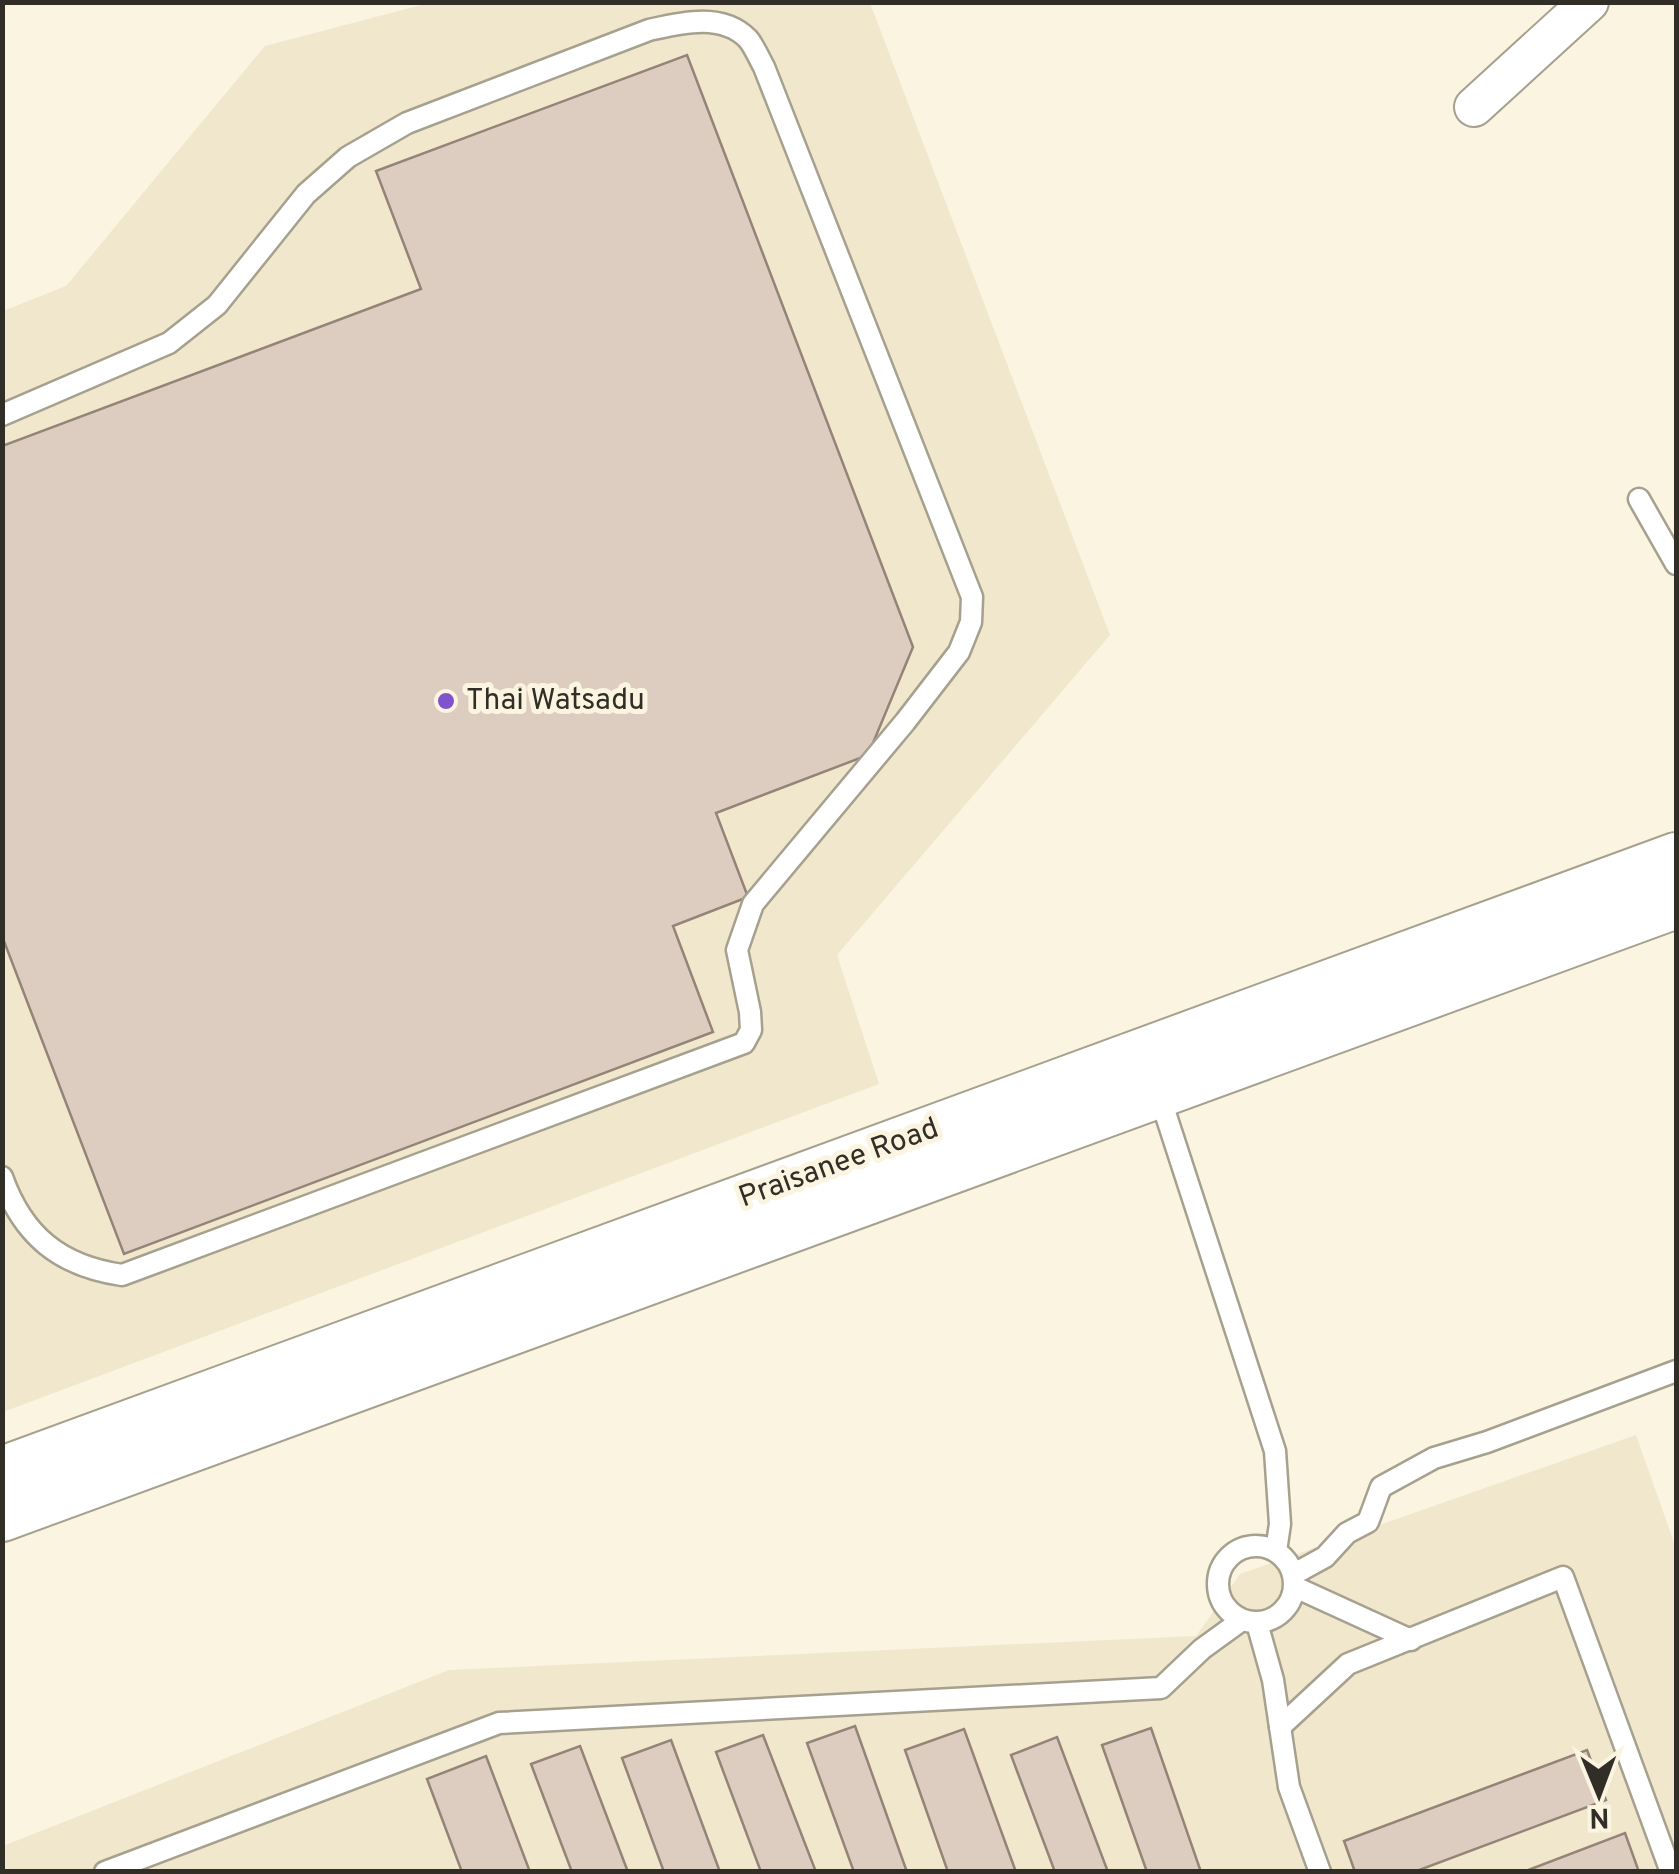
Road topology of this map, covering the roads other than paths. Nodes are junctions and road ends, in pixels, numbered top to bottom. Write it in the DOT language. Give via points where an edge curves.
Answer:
graph roads {
  1 [pos="1590,2"];
  2 [pos="1474,107"];
  3 [pos="2,415"];
  4 [pos="1640,499"];
  5 [pos="1676,564"];
  6 [pos="1676,857"];
  7 [pos="1676,904"];
  8 [pos="1159,1094"];
  9 [pos="2,1177"];
  10 [pos="1676,1371"];
  11 [pos="2,1471"];
  12 [pos="2,1517"];
  13 [pos="1276,1551"];
  14 [pos="1294,1581"];
  15 [pos="1250,1621"];
  16 [pos="1411,1640"];
  17 [pos="1280,1727"];
  18 [pos="155,1863"];
  19 [pos="105,1872"];
  20 [pos="1320,1872"];
  21 [pos="1671,1872"];
  1 -- 2 [label="street"];
  3 -- 9 [label="lane" via="169,343 218,306 306,194 348,157 407,122 649,30 688,21 722,23 747,38 764,67 972,597 972,622 959,652 753,904 737,950 750,1012 744,1044 122,1275 88,1270 44,1244 14,1210"];
  4 -- 5 [label="lane"];
  6 -- 11 [label="street, Praisanee Road"];
  7 -- 8 [label="street, Praisanee Road"];
  8 -- 12 [label="street, Praisanee Road"];
  8 -- 13 [label="lane" via="1275,1451"];
  10 -- 14 [label="lane" via="1398,1476 1376,1494 1368,1522"];
  13 -- 14 [label="lane"];
  13 -- 15 [label="lane" via="1243,1547 1219,1569 1220,1600"];
  14 -- 15 [label="lane" via="1283,1611"];
  14 -- 16 [label="lane"];
  15 -- 17 [label="lane" via="1273,1680"];
  15 -- 18 [label="lane" via="1202,1649 1162,1688 498,1723"];
  16 -- 17 [label="lane" via="1348,1664"];
  16 -- 21 [label="lane" via="1563,1578"];
  17 -- 20 [label="lane" via="1289,1787"];
  18 -- 19 [label="lane"];
}
